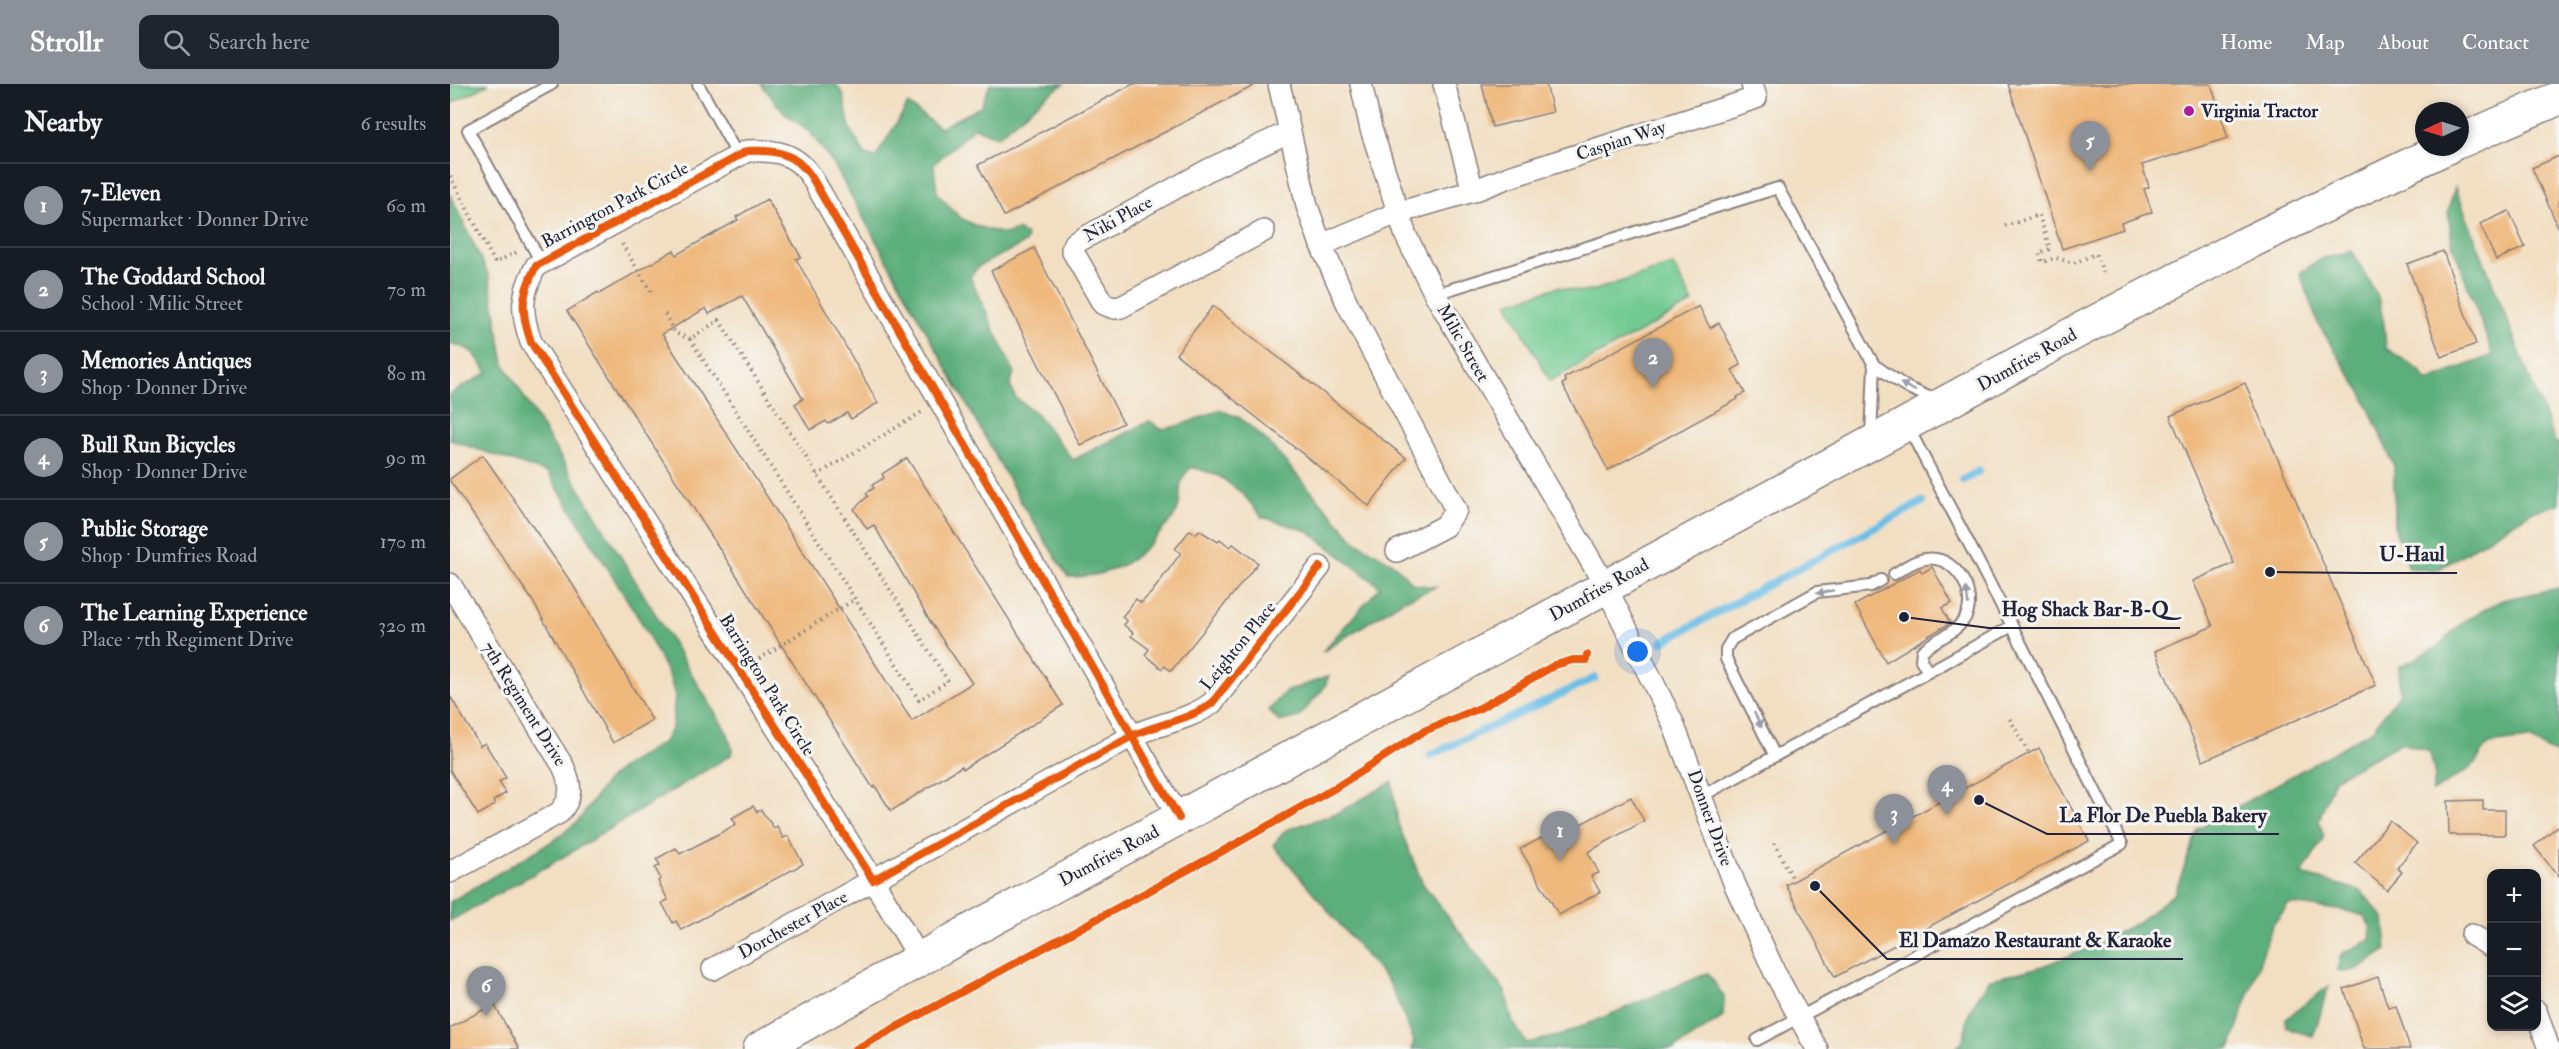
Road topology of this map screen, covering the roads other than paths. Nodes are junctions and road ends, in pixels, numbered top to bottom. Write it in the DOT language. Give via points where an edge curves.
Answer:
graph roads {
  1 [pos="552,84"];
  2 [pos="698,84"];
  3 [pos="1279,84"];
  4 [pos="1361,84"];
  5 [pos="1444,84"];
  6 [pos="1752,84"];
  7 [pos="2559,98"];
  8 [pos="1289,132"];
  9 [pos="2469,137"];
  10 [pos="738,156"];
  11 [pos="2427,156"];
  12 [pos="1473,191"];
  13 [pos="1397,213"];
  14 [pos="1264,231"];
  15 [pos="1321,245"];
  16 [pos="536,254"];
  17 [pos="1435,294"];
  18 [pos="1874,365"];
  19 [pos="1946,404"];
  20 [pos="1906,424"];
  21 [pos="1870,444"];
  22 [pos="1397,551"];
  23 [pos="1320,567"];
  24 [pos="1894,574"];
  25 [pos="1881,580"];
  26 [pos="450,584"];
  27 [pos="1605,585"];
  28 [pos="2012,626"];
  29 [pos="1928,672"];
  30 [pos="1132,736"];
  31 [pos="1775,756"];
  32 [pos="1702,796"];
  33 [pos="1179,818"];
  34 [pos="450,872"];
  35 [pos="873,880"];
  36 [pos="2472,935"];
  37 [pos="2487,943"];
  38 [pos="920,959"];
  39 [pos="713,969"];
  40 [pos="1800,1018"];
  41 [pos="2541,1026"];
  42 [pos="1757,1040"];
  43 [pos="760,1049"];
  44 [pos="1818,1049"];
  45 [pos="2549,1049"];
  1 -- 16 [label="lane" via="468,130"];
  2 -- 10 [label="lane"];
  3 -- 8 [label="street"];
  4 -- 13 [label="street, Milic Street"];
  5 -- 12 [label="street"];
  6 -- 12 [label="street, Caspian Way" via="1756,98"];
  7 -- 9 [label="main road"];
  8 -- 14 [label="street, Niki Place" via="1189,180 1075,243 1072,250 1103,304 1113,308"];
  8 -- 15 [label="street"];
  10 -- 16 [label="street, Barrington Park Circle" via="610,225"];
  10 -- 30 [label="street, Barrington Park Circle" via="747,151 766,150 801,163"];
  11 -- 19 [label="main road, Dumfries Road" via="2243,245"];
  12 -- 13 [label="street, Caspian Way"];
  13 -- 15 [label="street"];
  13 -- 17 [label="street, Milic Street"];
  15 -- 22 [label="street" via="1348,305 1456,510 1445,526"];
  16 -- 35 [label="street, Barrington Park Circle" via="536,266 522,304 531,342"];
  17 -- 18 [label="lane" via="1778,188"];
  17 -- 27 [label="street, Milic Street"];
  19 -- 18 [label="lane, one-way" via="1908,388"];
  18 -- 21 [label="lane"];
  19 -- 20 [label="main road, Dumfries Road"];
  20 -- 21 [label="main road, Dumfries Road"];
  20 -- 28 [label="lane"];
  21 -- 27 [label="main road, Dumfries Road"];
  23 -- 30 [label="street, Leighton Place" via="1212,703 1186,718"];
  29 -- 24 [label="lane, one-way" via="1921,660 1922,651 1964,620 1970,602 1964,581 1951,564 1936,559 1921,559"];
  25 -- 31 [label="lane, one-way" via="1871,586 1817,592 1732,639 1726,648 1726,659"];
  26 -- 34 [label="street, 7th Regiment Drive" via="563,766 571,792 559,813"];
  27 -- 32 [label="street, Donner Drive" via="1672,721"];
  27 -- 33 [label="main road, Dumfries Road"];
  28 -- 29 [label="lane"];
  28 -- 40 [label="lane" via="2122,844"];
  29 -- 31 [label="lane"];
  30 -- 33 [label="street, Barrington Park Circle"];
  30 -- 35 [label="street"];
  31 -- 32 [label="lane"];
  32 -- 40 [label="street, Donner Drive" via="1744,907 1774,974"];
  33 -- 38 [label="main road, Dumfries Road"];
  35 -- 38 [label="street, Barrington Park Circle"];
  35 -- 39 [label="street, Dorchester Place"];
  36 -- 37 [label="street"];
  38 -- 43 [label="main road, Dumfries Road"];
  40 -- 42 [label="lane"];
  40 -- 44 [label="street, Donner Drive"];
  41 -- 45 [label="street"];
}
